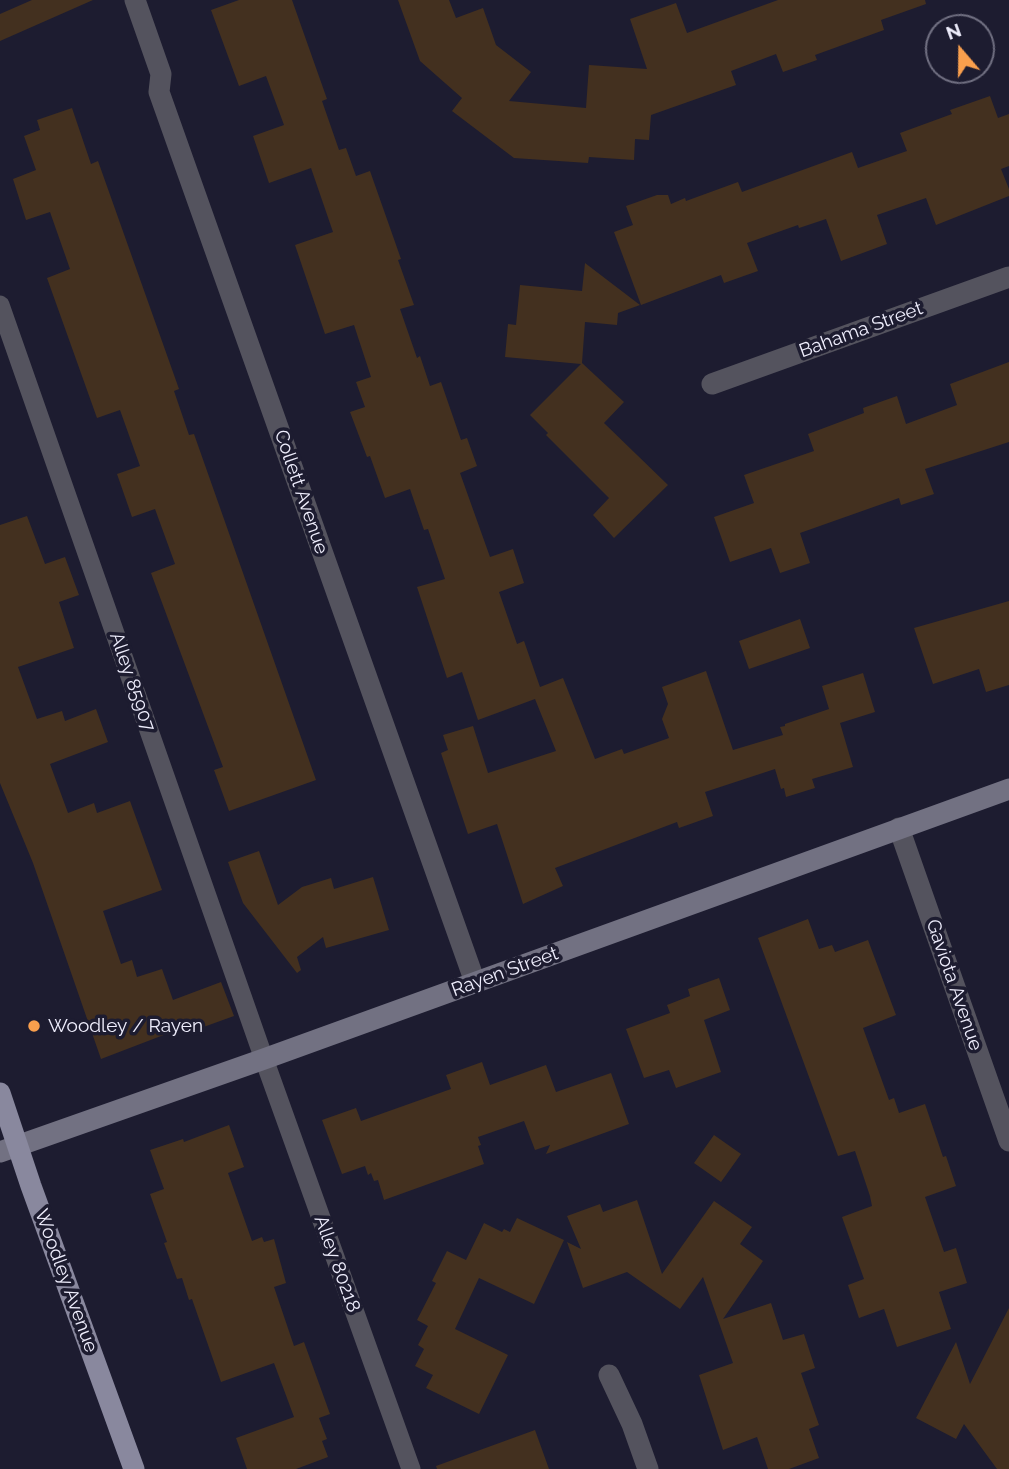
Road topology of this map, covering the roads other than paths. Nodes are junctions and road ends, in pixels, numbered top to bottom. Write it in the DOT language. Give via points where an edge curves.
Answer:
graph roads {
  1 [pos="135,0"];
  2 [pos="1009,277"];
  3 [pos="0,305"];
  4 [pos="712,384"];
  5 [pos="1009,789"];
  6 [pos="899,828"];
  7 [pos="475,982"];
  8 [pos="264,1059"];
  9 [pos="0,1093"];
  10 [pos="1009,1141"];
  11 [pos="9,1149"];
  12 [pos="608,1375"];
  13 [pos="134,1469"];
  14 [pos="411,1469"];
  15 [pos="648,1469"];
  1 -- 7 [label="street, Collett Avenue" via="161,74 159,92"];
  2 -- 4 [label="street, Bahama Street"];
  3 -- 8 [label="lane, Alley 85907"];
  5 -- 6 [label="street, Rayen Street"];
  6 -- 7 [label="street, Rayen Street"];
  6 -- 10 [label="street, Gaviota Avenue"];
  7 -- 8 [label="street, Rayen Street"];
  8 -- 11 [label="street, Rayen Street"];
  8 -- 14 [label="lane, Alley 80218"];
  9 -- 11 [label="main road, Woodley Avenue"];
  11 -- 13 [label="main road, Woodley Avenue"];
  12 -- 15 [label="street"];
}
